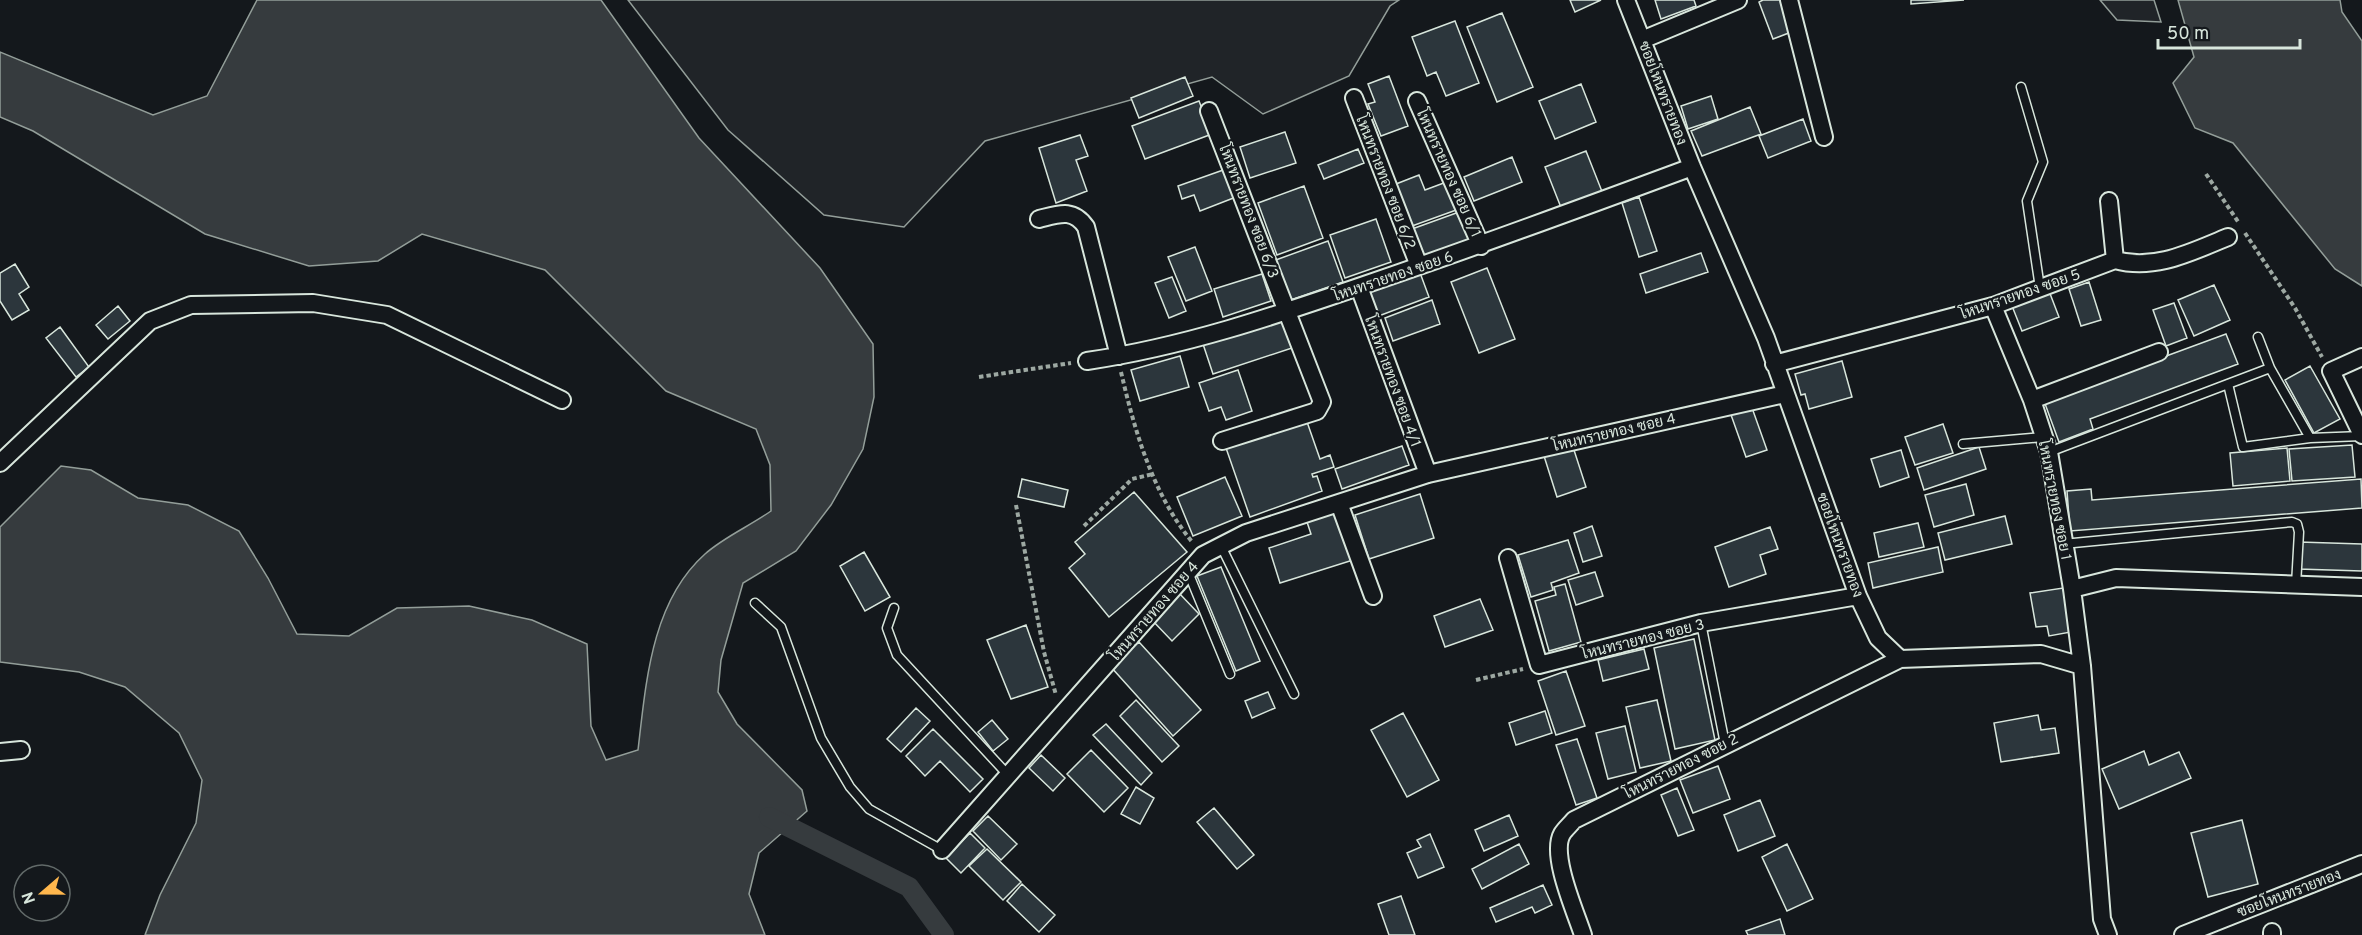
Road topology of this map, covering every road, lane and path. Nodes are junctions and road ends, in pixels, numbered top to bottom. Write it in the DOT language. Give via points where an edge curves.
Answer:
graph roads {
  1 [pos="1626,0"];
  2 [pos="1738,0"];
  3 [pos="1789,0"];
  4 [pos="1642,40"];
  5 [pos="2021,87"];
  6 [pos="1354,98"];
  7 [pos="1417,101"];
  8 [pos="1209,111"];
  9 [pos="1824,137"];
  10 [pos="1692,167"];
  11 [pos="2206,174"];
  12 [pos="2109,201"];
  13 [pos="1039,219"];
  14 [pos="2228,237"];
  15 [pos="1481,246"];
  16 [pos="2115,260"];
  17 [pos="1419,266"];
  18 [pos="1359,287"];
  19 [pos="2040,288"];
  20 [pos="1993,306"];
  21 [pos="1288,312"];
  22 [pos="2258,337"];
  23 [pos="2159,352"];
  24 [pos="1119,356"];
  25 [pos="2362,357"];
  26 [pos="1087,361"];
  27 [pos="1774,364"];
  28 [pos="2270,369"];
  29 [pos="2331,371"];
  30 [pos="979,377"];
  31 [pos="2229,384"];
  32 [pos="1785,394"];
  33 [pos="562,400"];
  34 [pos="2032,400"];
  35 [pos="2362,436"];
  36 [pos="2310,438"];
  37 [pos="1222,441"];
  38 [pos="1963,444"];
  39 [pos="2046,444"];
  40 [pos="0,463"];
  41 [pos="1153,474"];
  42 [pos="1428,474"];
  43 [pos="1339,503"];
  44 [pos="1016,505"];
  45 [pos="1084,526"];
  46 [pos="2063,544"];
  47 [pos="1221,546"];
  48 [pos="1203,555"];
  49 [pos="1508,558"];
  50 [pos="1188,572"];
  51 [pos="2296,585"];
  52 [pos="2362,587"];
  53 [pos="2072,589"];
  54 [pos="1373,596"];
  55 [pos="1858,596"];
  56 [pos="755,603"];
  57 [pos="894,608"];
  58 [pos="1701,623"];
  59 [pos="1900,659"];
  60 [pos="1539,665"];
  61 [pos="2082,666"];
  62 [pos="1230,674"];
  63 [pos="1476,680"];
  64 [pos="1294,694"];
  65 [pos="1062,716"];
  66 [pos="1725,744"];
  67 [pos="21,750"];
  68 [pos="0,752"];
  69 [pos="1009,776"];
  70 [pos="942,850"];
  71 [pos="2362,864"];
  72 [pos="1583,935"];
  73 [pos="2108,935"];
  74 [pos="2183,935"];
  1 -- 4 [label="street, ซอยโหนทรายทอง"];
  2 -- 4 [label="street"];
  3 -- 9 [label="street"];
  4 -- 10 [label="street, ซอยโหนทรายทอง"];
  5 -- 19 [label="lane" via="2043,162 2027,201"];
  6 -- 17 [label="street, โหนทรายทอง ซอย 6/2"];
  7 -- 15 [label="street, โหนทรายทอง ซอย 6/1"];
  8 -- 21 [label="street, โหนทรายทอง ซอย 6/3"];
  10 -- 15 [label="street, โหนทรายทอง ซอย 6"];
  10 -- 27 [label="street, ซอยโหนทรายทอง"];
  11 -- 29 [label="path" via="2295,308"];
  12 -- 16 [label="street"];
  13 -- 24 [label="street" via="1068,212 1086,227"];
  14 -- 16 [label="street, โหนทรายทอง ซอย 5" via="2173,259 2130,264"];
  15 -- 17 [label="street, โหนทรายทอง ซอย 6"];
  16 -- 19 [label="street, โหนทรายทอง ซอย 5"];
  17 -- 18 [label="street, โหนทรายทอง ซอย 6"];
  18 -- 21 [label="street, โหนทรายทอง ซอย 6"];
  18 -- 42 [label="street, โหนทรายทอง ซอย 4/1"];
  19 -- 20 [label="street, โหนทรายทอง ซอย 5"];
  20 -- 27 [label="street, โหนทรายทอง ซอย 5"];
  20 -- 34 [label="street, โหนทรายทอง ซอย 1"];
  21 -- 24 [label="street, โหนทรายทอง ซอย 6" via="1181,344"];
  21 -- 37 [label="street, โหนทรายทอง ซอย 6/3" via="1321,396 1321,407"];
  22 -- 28 [label="lane"];
  23 -- 34 [label="street"];
  24 -- 26 [label="street, โหนทรายทอง ซอย 6"];
  24 -- 41 [label="path" via="1138,436"];
  25 -- 29 [label="street"];
  26 -- 30 [label="path"];
  27 -- 32 [label="street, ซอยโหนทรายทอง"];
  28 -- 31 [label="lane"];
  28 -- 36 [label="lane"];
  29 -- 35 [label="street"];
  31 -- 36 [label="lane" via="2242,447"];
  31 -- 39 [label="lane"];
  32 -- 42 [label="street, โหนทรายทอง ซอย 4"];
  32 -- 55 [label="street, ซอยโหนทรายทอง"];
  33 -- 40 [label="street" via="387,315 313,303 191,305 150,321"];
  34 -- 39 [label="street, โหนทรายทอง ซอย 1"];
  35 -- 36 [label="lane"];
  38 -- 39 [label="lane"];
  39 -- 46 [label="street, โหนทรายทอง ซอย 1"];
  41 -- 45 [label="path" via="1132,479"];
  41 -- 48 [label="path" via="1177,524"];
  42 -- 43 [label="street, โหนทรายทอง ซอย 4"];
  43 -- 47 [label="street, โหนทรายทอง ซอย 4" via="1246,533"];
  43 -- 54 [label="street"];
  44 -- 65 [label="path" via="1044,652"];
  46 -- 51 [label="lane" via="2292,522 2299,532"];
  46 -- 53 [label="street, โหนทรายทอง ซอย 1"];
  47 -- 48 [label="street, โหนทรายทอง ซอย 4"];
  47 -- 64 [label="lane"];
  48 -- 50 [label="street, โหนทรายทอง ซอย 4"];
  49 -- 60 [label="street"];
  50 -- 62 [label="lane"];
  50 -- 65 [label="street, โหนทรายทอง ซอย 4"];
  51 -- 52 [label="street"];
  51 -- 53 [label="street" via="2116,578"];
  53 -- 61 [label="street, โหนทรายทอง ซอย 1"];
  55 -- 58 [label="street, โหนทรายทอง ซอย 3"];
  55 -- 59 [label="street, ซอยโหนทรายทอง" via="1878,638"];
  56 -- 70 [label="lane, โหนทรายทอง ซอย 4" via="781,627 821,738 850,787 869,809"];
  57 -- 69 [label="lane" via="887,628 897,655"];
  58 -- 60 [label="street, โหนทรายทอง ซอย 3"];
  58 -- 66 [label="lane"];
  59 -- 61 [label="street" via="2041,654"];
  59 -- 66 [label="street, โหนทรายทอง ซอย 2"];
  60 -- 63 [label="path"];
  61 -- 73 [label="street" via="2102,919"];
  65 -- 69 [label="street, โหนทรายทอง ซอย 4"];
  66 -- 72 [label="street, โหนทรายทอง ซอย 2" via="1574,820 1561,835 1561,869"];
  67 -- 68 [label="street"];
  69 -- 70 [label="street, โหนทรายทอง ซอย 4"];
  71 -- 74 [label="street, ซอยโหนทรายทอง"];
}
